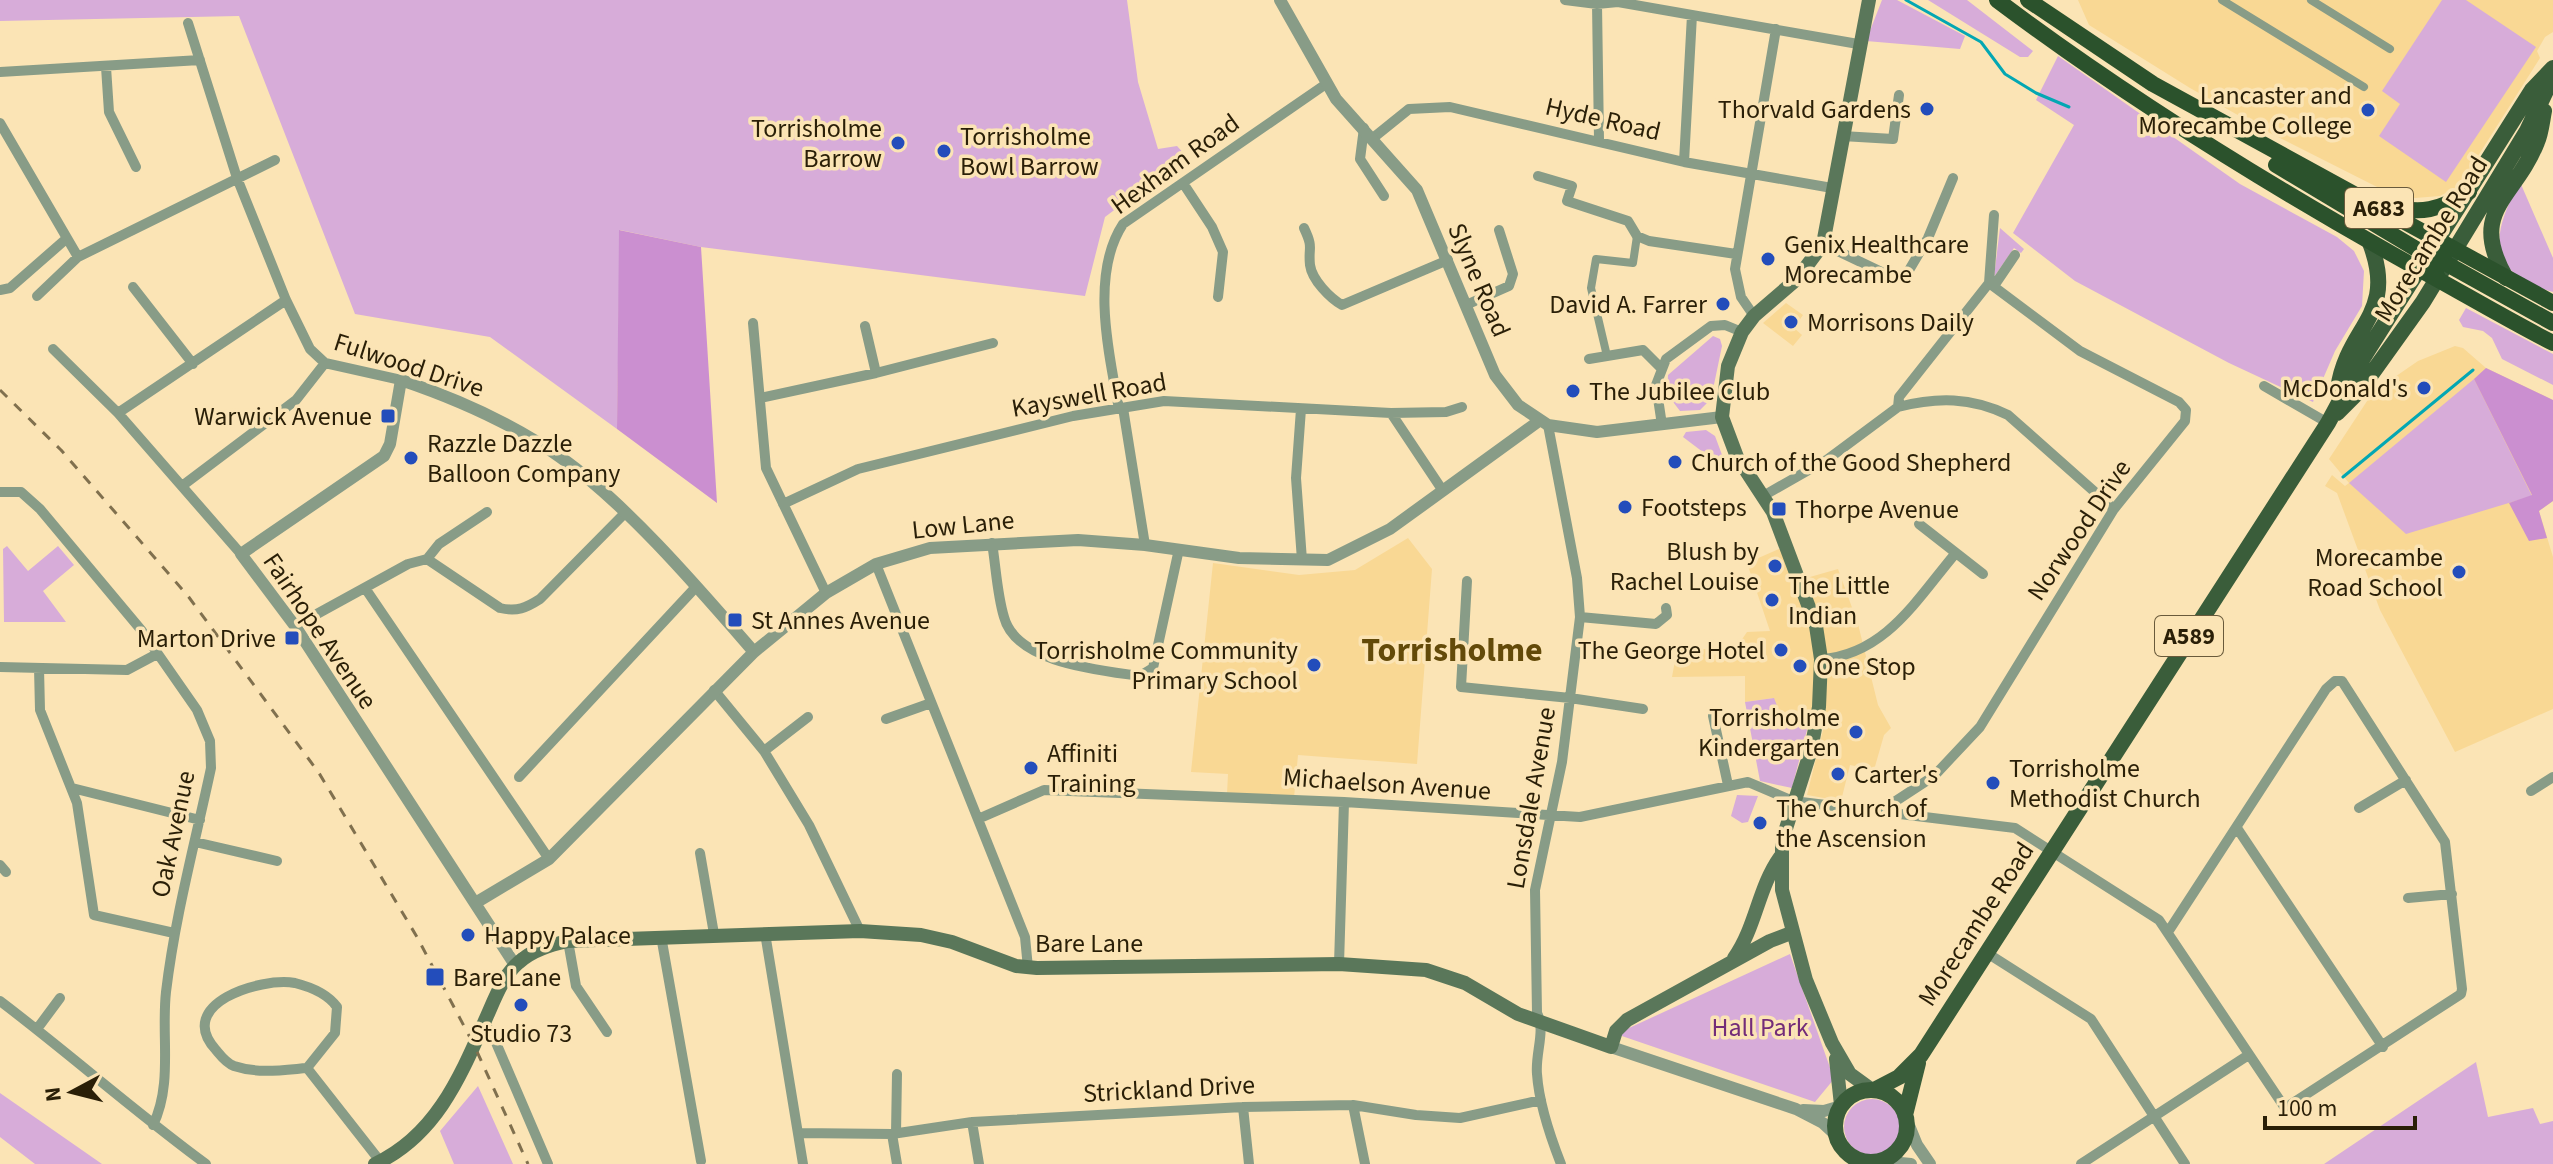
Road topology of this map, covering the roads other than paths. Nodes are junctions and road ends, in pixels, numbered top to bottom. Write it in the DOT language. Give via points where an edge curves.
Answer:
graph roads {
  1 [pos="1280,0"];
  2 [pos="1565,0"];
  3 [pos="1869,0"];
  4 [pos="1997,0"];
  5 [pos="2028,0"];
  6 [pos="2222,0"];
  7 [pos="2311,0"];
  8 [pos="1597,4"];
  9 [pos="1692,15"];
  10 [pos="188,23"];
  11 [pos="1776,29"];
  12 [pos="1858,44"];
  13 [pos="2390,49"];
  14 [pos="200,60"];
  15 [pos="106,67"];
  16 [pos="2553,68"];
  17 [pos="0,72"];
  18 [pos="2551,83"];
  19 [pos="1326,84"];
  20 [pos="2364,87"];
  21 [pos="1899,95"];
  22 [pos="0,123"];
  23 [pos="2221,123"];
  24 [pos="1369,133"];
  25 [pos="1842,136"];
  26 [pos="1599,140"];
  27 [pos="275,160"];
  28 [pos="1684,162"];
  29 [pos="136,167"];
  30 [pos="1750,174"];
  31 [pos="1538,176"];
  32 [pos="2321,177"];
  33 [pos="237,178"];
  34 [pos="1953,178"];
  35 [pos="1183,183"];
  36 [pos="1832,188"];
  37 [pos="2469,192"];
  38 [pos="1384,196"];
  39 [pos="1994,215"];
  40 [pos="1304,228"];
  41 [pos="1499,230"];
  42 [pos="1637,236"];
  43 [pos="66,239"];
  44 [pos="2370,243"];
  45 [pos="1823,244"];
  46 [pos="2430,253"];
  47 [pos="1736,254"];
  48 [pos="2015,255"];
  49 [pos="78,257"];
  50 [pos="1448,260"];
  51 [pos="2444,268"];
  52 [pos="2506,278"];
  53 [pos="1992,284"];
  54 [pos="133,287"];
  55 [pos="3,290"];
  56 [pos="37,296"];
  57 [pos="1218,297"];
  58 [pos="286,300"];
  59 [pos="2553,303"];
  60 [pos="1466,305"];
  61 [pos="1754,316"];
  62 [pos="752,323"];
  63 [pos="2553,323"];
  64 [pos="865,326"];
  65 [pos="1742,332"];
  66 [pos="993,343"];
  67 [pos="2553,343"];
  68 [pos="53,349"];
  69 [pos="1607,356"];
  70 [pos="1589,359"];
  71 [pos="325,363"];
  72 [pos="193,364"];
  73 [pos="1660,367"];
  74 [pos="876,373"];
  75 [pos="401,380"];
  76 [pos="2264,386"];
  77 [pos="760,398"];
  78 [pos="1462,407"];
  79 [pos="1898,407"];
  80 [pos="1121,408"];
  81 [pos="1301,409"];
  82 [pos="118,413"];
  83 [pos="1391,413"];
  84 [pos="2332,415"];
  85 [pos="1722,417"];
  86 [pos="1544,423"];
  87 [pos="1662,425"];
  88 [pos="182,486"];
  89 [pos="1443,491"];
  90 [pos="0,492"];
  91 [pos="1763,496"];
  92 [pos="783,504"];
  93 [pos="2114,509"];
  94 [pos="487,512"];
  95 [pos="624,514"];
  96 [pos="1919,524"];
  97 [pos="992,543"];
  98 [pos="1145,545"];
  99 [pos="1179,549"];
  100 [pos="241,554"];
  101 [pos="1955,554"];
  102 [pos="427,559"];
  103 [pos="1302,560"];
  104 [pos="876,564"];
  105 [pos="1983,574"];
  106 [pos="1467,581"];
  107 [pos="365,588"];
  108 [pos="695,588"];
  109 [pos="826,593"];
  110 [pos="1666,608"];
  111 [pos="1580,617"];
  112 [pos="295,626"];
  113 [pos="754,652"];
  114 [pos="157,654"];
  115 [pos="1821,659"];
  116 [pos="0,667"];
  117 [pos="39,668"];
  118 [pos="714,690"];
  119 [pos="1570,698"];
  120 [pos="931,703"];
  121 [pos="1643,709"];
  122 [pos="1713,716"];
  123 [pos="808,717"];
  124 [pos="886,719"];
  125 [pos="764,751"];
  126 [pos="519,777"];
  127 [pos="2553,777"];
  128 [pos="2406,780"];
  129 [pos="1728,785"];
  130 [pos="72,788"];
  131 [pos="2531,791"];
  132 [pos="1793,801"];
  133 [pos="1344,802"];
  134 [pos="2359,808"];
  135 [pos="1882,810"];
  136 [pos="1550,817"];
  137 [pos="978,819"];
  138 [pos="200,820"];
  139 [pos="2237,828"];
  140 [pos="195,842"];
  141 [pos="2051,851"];
  142 [pos="700,853"];
  143 [pos="1780,857"];
  144 [pos="549,859"];
  145 [pos="277,861"];
  146 [pos="2452,894"];
  147 [pos="2408,898"];
  148 [pos="477,902"];
  149 [pos="860,931"];
  150 [pos="2168,932"];
  151 [pos="174,933"];
  152 [pos="765,933"];
  153 [pos="1791,933"];
  154 [pos="714,934"];
  155 [pos="661,936"];
  156 [pos="568,941"];
  157 [pos="1987,953"];
  158 [pos="1731,962"];
  159 [pos="1339,964"];
  160 [pos="515,965"];
  161 [pos="1028,968"];
  162 [pos="60,998"];
  163 [pos="0,1001"];
  164 [pos="1542,1024"];
  165 [pos="483,1025"];
  166 [pos="37,1029"];
  167 [pos="607,1032"];
  168 [pos="1832,1043"];
  169 [pos="1611,1047"];
  170 [pos="2383,1047"];
  171 [pos="1921,1055"];
  172 [pos="2247,1056"];
  173 [pos="307,1068"];
  174 [pos="897,1074"];
  175 [pos="1873,1090"];
  176 [pos="1541,1100"];
  177 [pos="1353,1105"];
  178 [pos="1841,1106"];
  179 [pos="1243,1107"];
  180 [pos="1796,1109"];
  181 [pos="1906,1117"];
  182 [pos="2153,1118"];
  183 [pos="972,1122"];
  184 [pos="153,1125"];
  185 [pos="798,1133"];
  186 [pos="894,1133"];
  187 [pos="1837,1138"];
  188 [pos="701,1161"];
  189 [pos="1877,1162"];
  190 [pos="378,1163"];
  191 [pos="206,1164"];
  192 [pos="548,1164"];
  193 [pos="803,1164"];
  194 [pos="897,1164"];
  195 [pos="979,1164"];
  196 [pos="1249,1164"];
  197 [pos="1365,1164"];
  198 [pos="1561,1164"];
  199 [pos="1835,1164"];
  200 [pos="1911,1164"];
  201 [pos="1930,1164"];
  202 [pos="2081,1164"];
  203 [pos="2185,1164"];
  1 -- 19 [label="street, Slyne Road"];
  2 -- 8 [label="street"];
  3 -- 12 [label="main road"];
  4 -- 44 [label="highway, A683" via="2245,169"];
  5 -- 23 [label="highway, A683"];
  6 -- 20 [label="street"];
  7 -- 13 [label="street"];
  8 -- 9 [label="street" via="1618,2"];
  8 -- 26 [label="street"];
  9 -- 11 [label="street"];
  9 -- 28 [label="street"];
  10 -- 14 [label="street, Fulwood Drive"];
  11 -- 12 [label="street"];
  11 -- 30 [label="street"];
  12 -- 25 [label="main road"];
  14 -- 15 [label="street"];
  14 -- 33 [label="street, Fulwood Drive"];
  15 -- 17 [label="street"];
  15 -- 29 [label="street" via="109,112"];
  16 -- 37 [label="main road, Morecambe Road / A589" via="2532,90"];
  18 -- 51 [label="main road, Morecambe Road / A589"];
  18 -- 52 [label="main road" via="2537,142 2490,229 2493,253"];
  19 -- 24 [label="street, Slyne Road"];
  19 -- 35 [label="street, Hexham Road"];
  21 -- 25 [label="street" via="1893,139"];
  22 -- 43 [label="street"];
  23 -- 32 [label="highway, A683"];
  23 -- 46 [label="highway" via="2240,144"];
  24 -- 26 [label="street, Hyde Road" via="1409,109 1450,107"];
  24 -- 38 [label="street" via="1360,159"];
  24 -- 50 [label="street, Slyne Road" via="1417,190"];
  25 -- 36 [label="main road"];
  26 -- 28 [label="street, Hyde Road"];
  27 -- 33 [label="street"];
  28 -- 30 [label="street, Hyde Road"];
  30 -- 36 [label="street, Hyde Road"];
  30 -- 47 [label="street"];
  31 -- 42 [label="street" via="1572,186 1567,201 1628,221"];
  32 -- 37 [label="highway" via="2350,183 2411,212 2444,205"];
  32 -- 46 [label="highway, A683"];
  33 -- 49 [label="street"];
  33 -- 58 [label="street, Fulwood Drive"];
  34 -- 45 [label="street" via="1905,277 1892,277"];
  35 -- 57 [label="street" via="1223,252"];
  35 -- 80 [label="street, Hexham Road" via="1123,224 1114,237 1104,318"];
  36 -- 45 [label="main road"];
  37 -- 46 [label="main road, Morecambe Road / A589"];
  39 -- 53 [label="street"];
  40 -- 50 [label="street" via="1312,246 1310,268 1329,297 1342,305"];
  41 -- 60 [label="street" via="1513,274 1509,286"];
  42 -- 47 [label="street"];
  42 -- 69 [label="street" via="1633,263 1596,259 1591,288"];
  43 -- 49 [label="street"];
  43 -- 55 [label="street"];
  44 -- 46 [label="highway, A683"];
  44 -- 84 [label="main road" via="2380,291 2349,350"];
  45 -- 61 [label="main road" via="1797,279"];
  46 -- 51 [label="highway, A683"];
  46 -- 51 [label="highway" via="2436,253"];
  46 -- 84 [label="main road, Morecambe Road / A589"];
  47 -- 61 [label="street" via="1738,288"];
  48 -- 53 [label="street"];
  49 -- 56 [label="street"];
  50 -- 60 [label="street, Slyne Road"];
  51 -- 52 [label="highway, A683"];
  51 -- 63 [label="highway"];
  51 -- 67 [label="highway, A683"];
  51 -- 84 [label="main road, Morecambe Road / A589" via="2360,390"];
  52 -- 59 [label="highway, A683"];
  53 -- 79 [label="street" via="1899,397"];
  53 -- 93 [label="street, Norwood Drive" via="2080,351 2186,410 2185,421"];
  54 -- 72 [label="street"];
  58 -- 71 [label="street, Fulwood Drive" via="310,349"];
  58 -- 72 [label="street"];
  60 -- 86 [label="street, Slyne Road" via="1500,384"];
  61 -- 65 [label="main road"];
  62 -- 77 [label="street"];
  64 -- 74 [label="street"];
  65 -- 73 [label="street" via="1711,326"];
  65 -- 85 [label="main road" via="1728,366"];
  66 -- 74 [label="street"];
  68 -- 82 [label="street, Fairhope Avenue"];
  69 -- 70 [label="street"];
  69 -- 73 [label="street" via="1643,350"];
  71 -- 75 [label="street, Fulwood Drive"];
  71 -- 88 [label="street" via="296,400"];
  72 -- 82 [label="street"];
  73 -- 87 [label="street" via="1656,385"];
  74 -- 77 [label="street"];
  75 -- 95 [label="street, Fulwood Drive" via="479,409 532,439"];
  75 -- 100 [label="street" via="384,456"];
  76 -- 84 [label="street"];
  77 -- 92 [label="street" via="766,468"];
  78 -- 83 [label="street, Kayswell Road"];
  79 -- 91 [label="street" via="1828,459"];
  79 -- 93 [label="street" via="1947,398 1990,406 2008,415"];
  80 -- 81 [label="street, Kayswell Road" via="1179,400"];
  80 -- 92 [label="street, Kayswell Road" via="858,469"];
  80 -- 98 [label="street, Hexham Road"];
  81 -- 83 [label="street, Kayswell Road"];
  81 -- 103 [label="street" via="1296,478"];
  82 -- 88 [label="street, Fairhope Avenue"];
  83 -- 89 [label="street"];
  84 -- 141 [label="main road, Morecambe Road / A589"];
  85 -- 87 [label="street"];
  85 -- 91 [label="main road" via="1737,457"];
  86 -- 87 [label="street" via="1597,432"];
  86 -- 89 [label="street, Low Lane"];
  86 -- 111 [label="street, Lonsdale Avenue" via="1577,578"];
  88 -- 100 [label="street, Fairhope Avenue"];
  89 -- 103 [label="street, Low Lane" via="1341,557"];
  90 -- 114 [label="street, Oak Avenue" via="27,496"];
  91 -- 115 [label="main road" via="1807,595"];
  92 -- 109 [label="street"];
  93 -- 135 [label="street, Norwood Drive" via="1980,727 1934,776"];
  94 -- 102 [label="street" via="439,544"];
  95 -- 102 [label="street" via="540,599 513,611 487,600"];
  95 -- 108 [label="street, Fulwood Drive"];
  96 -- 101 [label="street"];
  97 -- 98 [label="street, Low Lane" via="1094,540"];
  97 -- 99 [label="street" via="1004,619 1015,640 1034,653 1140,676 1153,668"];
  97 -- 104 [label="street, Low Lane" via="930,548"];
  98 -- 99 [label="street, Low Lane"];
  99 -- 103 [label="street, Low Lane"];
  100 -- 112 [label="street, Fairhope Avenue"];
  101 -- 105 [label="street"];
  101 -- 115 [label="street" via="1881,640 1857,652"];
  102 -- 107 [label="street"];
  104 -- 109 [label="street, Low Lane"];
  104 -- 120 [label="street"];
  106 -- 119 [label="street" via="1461,687"];
  107 -- 112 [label="street"];
  107 -- 144 [label="street"];
  108 -- 113 [label="street, Fulwood Drive"];
  108 -- 126 [label="street"];
  109 -- 113 [label="street, Low Lane"];
  110 -- 111 [label="street" via="1667,615 1656,624"];
  111 -- 119 [label="street, Lonsdale Avenue"];
  112 -- 148 [label="street, Fairhope Avenue"];
  113 -- 118 [label="street, Low Lane"];
  114 -- 117 [label="street" via="127,670"];
  114 -- 138 [label="street, Oak Avenue" via="197,710 210,741 211,768"];
  115 -- 132 [label="main road" via="1811,750"];
  116 -- 117 [label="street"];
  117 -- 130 [label="street" via="40,710"];
  118 -- 125 [label="street"];
  118 -- 144 [label="street, Low Lane"];
  119 -- 121 [label="street"];
  119 -- 136 [label="street, Lonsdale Avenue"];
  120 -- 124 [label="street"];
  120 -- 137 [label="street"];
  122 -- 129 [label="street"];
  123 -- 125 [label="street"];
  125 -- 149 [label="street" via="809,825"];
  127 -- 131 [label="street"];
  128 -- 134 [label="street"];
  128 -- 139 [label="street" via="2351,689 2338,680 2326,689"];
  128 -- 146 [label="street" via="2445,842"];
  129 -- 132 [label="street, Michaelson Avenue" via="1748,782"];
  129 -- 136 [label="street, Michaelson Avenue" via="1580,817"];
  130 -- 138 [label="street"];
  130 -- 151 [label="street" via="94,915"];
  132 -- 135 [label="street, Michaelson Avenue"];
  132 -- 143 [label="main road"];
  133 -- 136 [label="street, Michaelson Avenue"];
  133 -- 137 [label="street, Michaelson Avenue" via="1044,790"];
  133 -- 159 [label="street"];
  135 -- 141 [label="street, Michaelson Avenue" via="2015,828"];
  136 -- 164 [label="street, Lonsdale Avenue" via="1535,890 1536,999"];
  137 -- 161 [label="street" via="1025,937"];
  138 -- 140 [label="street, Oak Avenue"];
  139 -- 150 [label="street"];
  139 -- 170 [label="street"];
  140 -- 145 [label="street"];
  140 -- 151 [label="street, Oak Avenue"];
  141 -- 150 [label="street, Michaelson Avenue" via="2149,912"];
  141 -- 157 [label="main road, Morecambe Road / A589"];
  142 -- 154 [label="street"];
  143 -- 153 [label="main road"];
  143 -- 158 [label="main road" via="1766,877 1754,920"];
  144 -- 148 [label="street, Low Lane"];
  146 -- 147 [label="street"];
  146 -- 170 [label="street" via="2461,994"];
  148 -- 160 [label="street, Fairhope Avenue"];
  149 -- 152 [label="main road, Bare Lane"];
  149 -- 161 [label="main road, Bare Lane" via="921,935"];
  150 -- 172 [label="street, Michaelson Avenue"];
  151 -- 184 [label="street, Oak Avenue" via="160,1110"];
  152 -- 154 [label="main road, Bare Lane"];
  152 -- 185 [label="street"];
  153 -- 158 [label="main road"];
  153 -- 168 [label="main road"];
  154 -- 155 [label="main road, Bare Lane"];
  155 -- 156 [label="main road, Bare Lane"];
  155 -- 188 [label="street"];
  156 -- 160 [label="main road, Bare Lane" via="542,948"];
  156 -- 167 [label="street" via="576,986"];
  157 -- 171 [label="main road, Morecambe Road / A589"];
  157 -- 182 [label="street" via="2091,1019"];
  158 -- 169 [label="main road" via="1621,1024"];
  159 -- 161 [label="main road, Bare Lane"];
  159 -- 164 [label="main road, Bare Lane" via="1445,974"];
  160 -- 165 [label="main road"];
  162 -- 166 [label="street"];
  163 -- 166 [label="street"];
  164 -- 169 [label="main road, Bare Lane"];
  164 -- 176 [label="street, Lonsdale Avenue" via="1537,1053"];
  165 -- 190 [label="main road" via="444,1106 419,1134"];
  165 -- 192 [label="street" via="491,1031"];
  166 -- 184 [label="street"];
  168 -- 175 [label="main road" via="1850,1074"];
  168 -- 178 [label="main road"];
  169 -- 180 [label="street"];
  170 -- 172 [label="street, Michaelson Avenue" via="2285,1108"];
  171 -- 175 [label="main road, Morecambe Road / A589" via="1899,1077"];
  171 -- 181 [label="main road, Morecambe Road / A589"];
  172 -- 182 [label="street"];
  173 -- 173 [label="street" via="266,1071 229,1064 206,1031 216,1004 237,989 281,981 323,993 337,1007 338,1025"];
  173 -- 190 [label="street"];
  174 -- 186 [label="street"];
  175 -- 178 [label="main road, A589" via="1854,1094"];
  175 -- 181 [label="main road" via="1895,1099"];
  176 -- 177 [label="street, Strickland Drive" via="1460,1118"];
  176 -- 198 [label="street, Lonsdale Avenue"];
  177 -- 179 [label="street, Strickland Drive"];
  177 -- 197 [label="street"];
  178 -- 180 [label="street"];
  178 -- 187 [label="main road"];
  179 -- 183 [label="street, Strickland Drive"];
  179 -- 196 [label="street"];
  180 -- 187 [label="street" via="1823,1123"];
  181 -- 189 [label="main road, A589" via="1904,1141"];
  181 -- 201 [label="street"];
  182 -- 202 [label="street"];
  182 -- 203 [label="street"];
  183 -- 186 [label="street, Strickland Drive"];
  183 -- 195 [label="street"];
  184 -- 191 [label="street"];
  185 -- 186 [label="street, Strickland Drive"];
  185 -- 193 [label="street"];
  186 -- 194 [label="street"];
  187 -- 189 [label="main road" via="1857,1159"];
  187 -- 199 [label="main road"];
  189 -- 200 [label="street"];
}
